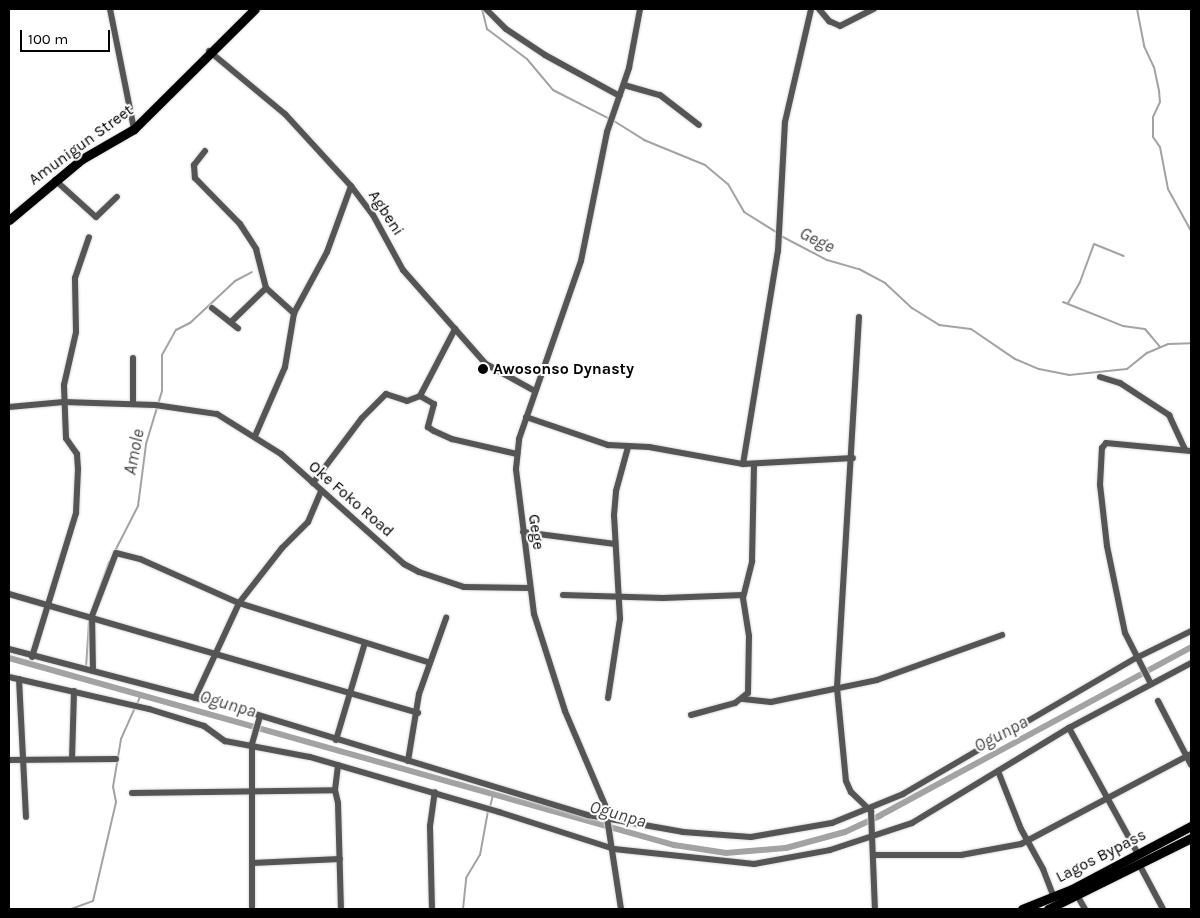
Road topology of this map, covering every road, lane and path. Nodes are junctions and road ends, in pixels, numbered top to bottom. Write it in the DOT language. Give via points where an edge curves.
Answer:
graph roads {
  1 [pos="110,9"];
  2 [pos="255,9"];
  3 [pos="486,9"];
  4 [pos="640,9"];
  5 [pos="811,9"];
  6 [pos="819,9"];
  7 [pos="874,9"];
  8 [pos="209,51"];
  9 [pos="624,85"];
  10 [pos="620,96"];
  11 [pos="699,125"];
  12 [pos="134,129"];
  13 [pos="205,151"];
  14 [pos="56,180"];
  15 [pos="351,186"];
  16 [pos="117,197"];
  17 [pos="9,220"];
  18 [pos="89,237"];
  19 [pos="266,288"];
  20 [pos="212,308"];
  21 [pos="294,314"];
  22 [pos="859,317"];
  23 [pos="231,322"];
  24 [pos="238,328"];
  25 [pos="455,329"];
  26 [pos="133,358"];
  27 [pos="1100,377"];
  28 [pos="535,391"];
  29 [pos="420,396"];
  30 [pos="64,402"];
  31 [pos="133,404"];
  32 [pos="9,407"];
  33 [pos="526,417"];
  34 [pos="255,436"];
  35 [pos="628,447"];
  36 [pos="1188,450"];
  37 [pos="517,454"];
  38 [pos="853,458"];
  39 [pos="743,464"];
  40 [pos="754,465"];
  41 [pos="312,483"];
  42 [pos="321,491"];
  43 [pos="523,532"];
  44 [pos="615,544"];
  45 [pos="530,588"];
  46 [pos="9,594"];
  47 [pos="619,594"];
  48 [pos="563,595"];
  49 [pos="743,595"];
  50 [pos="238,603"];
  51 [pos="48,605"];
  52 [pos="92,616"];
  53 [pos="446,618"];
  54 [pos="1191,631"];
  55 [pos="1002,635"];
  56 [pos="365,643"];
  57 [pos="9,649"];
  58 [pos="214,654"];
  59 [pos="32,657"];
  60 [pos="1137,658"];
  61 [pos="430,663"];
  62 [pos="1191,663"];
  63 [pos="93,671"];
  64 [pos="9,677"];
  65 [pos="19,679"];
  66 [pos="1152,684"];
  67 [pos="837,688"];
  68 [pos="74,691"];
  69 [pos="351,692"];
  70 [pos="195,698"];
  71 [pos="608,698"];
  72 [pos="743,699"];
  73 [pos="1158,701"];
  74 [pos="418,713"];
  75 [pos="691,715"];
  76 [pos="259,718"];
  77 [pos="1069,728"];
  78 [pos="336,740"];
  79 [pos="252,742"];
  80 [pos="1189,756"];
  81 [pos="23,759"];
  82 [pos="72,759"];
  83 [pos="9,760"];
  84 [pos="116,760"];
  85 [pos="408,760"];
  86 [pos="338,764"];
  87 [pos="1191,765"];
  88 [pos="998,771"];
  89 [pos="335,790"];
  90 [pos="251,792"];
  91 [pos="435,792"];
  92 [pos="132,793"];
  93 [pos="1107,798"];
  94 [pos="871,810"];
  95 [pos="26,816"];
  96 [pos="610,822"];
  97 [pos="1191,826"];
  98 [pos="873,834"];
  99 [pos="1191,838"];
  100 [pos="1028,840"];
  101 [pos="614,846"];
  102 [pos="1138,854"];
  103 [pos="874,855"];
  104 [pos="340,858"];
  105 [pos="252,863"];
  106 [pos="1139,864"];
  107 [pos="1078,896"];
  108 [pos="1054,897"];
  109 [pos="252,909"];
  110 [pos="341,909"];
  111 [pos="432,909"];
  112 [pos="621,909"];
  113 [pos="875,909"];
  114 [pos="1022,909"];
  115 [pos="1048,909"];
  116 [pos="1085,909"];
  117 [pos="1163,909"];
  1 -- 12 [label="street"];
  2 -- 8 [label="main road, Amunigun Street"];
  3 -- 10 [label="street" via="506,29"];
  4 -- 9 [label="street, Gege"];
  5 -- 39 [label="street" via="785,122 780,168 778,251"];
  6 -- 7 [label="street" via="829,21 840,26"];
  8 -- 12 [label="main road, Amunigun Street"];
  8 -- 15 [label="street, Agbeni" via="285,114"];
  9 -- 10 [label="street, Gege"];
  9 -- 11 [label="street" via="660,94"];
  10 -- 28 [label="street, Gege" via="608,132 581,261"];
  12 -- 14 [label="main road, Amunigun Street" via="82,159"];
  13 -- 19 [label="street" via="194,165 195,178 240,224 256,249"];
  14 -- 16 [label="street" via="96,217"];
  14 -- 17 [label="main road, Amunigun Street"];
  15 -- 21 [label="street" via="327,252"];
  15 -- 25 [label="street, Agbeni" via="373,215 403,270"];
  18 -- 30 [label="street" via="75,278 76,332 64,385"];
  19 -- 21 [label="street"];
  19 -- 23 [label="street"];
  20 -- 23 [label="street"];
  21 -- 34 [label="street" via="285,367"];
  22 -- 38 [label="street"];
  23 -- 24 [label="street"];
  25 -- 28 [label="street, Agbeni" via="486,364"];
  25 -- 29 [label="street"];
  26 -- 31 [label="street"];
  27 -- 36 [label="street" via="1120,383 1169,415"];
  28 -- 33 [label="street, Gege"];
  29 -- 37 [label="street" via="434,404 428,427 434,431 459,441"];
  29 -- 41 [label="street" via="407,401 381,395"];
  30 -- 31 [label="street"];
  30 -- 32 [label="street"];
  30 -- 51 [label="street" via="66,438 77,454 79,492 71,535"];
  31 -- 34 [label="street, Oke Foko Road" via="163,405 217,414"];
  33 -- 35 [label="street" via="582,439"];
  33 -- 37 [label="street, Gege"];
  34 -- 41 [label="street, Oke Foko Road"];
  35 -- 39 [label="street"];
  35 -- 44 [label="street" via="616,491"];
  36 -- 60 [label="street" via="1103,445 1100,485 1106,546 1125,633"];
  37 -- 43 [label="street, Gege" via="517,487"];
  38 -- 40 [label="street"];
  38 -- 67 [label="street"];
  39 -- 40 [label="street"];
  40 -- 49 [label="street" via="752,561"];
  41 -- 42 [label="street, Oke Foko Road"];
  42 -- 45 [label="street, Oke Foko Road" via="404,564 419,572 464,587"];
  42 -- 50 [label="street" via="308,522 282,548"];
  43 -- 44 [label="street"];
  43 -- 45 [label="street, Gege"];
  44 -- 47 [label="street"];
  45 -- 96 [label="street, Gege" via="550,668"];
  46 -- 51 [label="street"];
  47 -- 48 [label="street"];
  47 -- 49 [label="street" via="663,598"];
  47 -- 71 [label="street" via="619,636"];
  49 -- 72 [label="street" via="749,636 750,685"];
  50 -- 52 [label="street" via="204,585 140,559 116,553"];
  50 -- 56 [label="street"];
  50 -- 58 [label="street"];
  51 -- 52 [label="street"];
  51 -- 59 [label="street"];
  52 -- 58 [label="street"];
  52 -- 63 [label="street"];
  53 -- 61 [label="street"];
  54 -- 60 [label="street"];
  55 -- 67 [label="street" via="877,680"];
  56 -- 61 [label="street"];
  56 -- 69 [label="street"];
  57 -- 59 [label="street"];
  58 -- 69 [label="street"];
  58 -- 70 [label="street"];
  59 -- 63 [label="street"];
  60 -- 66 [label="street"];
  60 -- 94 [label="street" via="920,786"];
  61 -- 74 [label="street" via="419,694"];
  62 -- 66 [label="street"];
  63 -- 70 [label="street"];
  64 -- 65 [label="street"];
  65 -- 68 [label="street"];
  65 -- 81 [label="street"];
  66 -- 77 [label="street"];
  67 -- 72 [label="street" via="771,702"];
  67 -- 94 [label="street" via="846,781 851,792"];
  68 -- 79 [label="street" via="204,726 225,742"];
  68 -- 82 [label="street"];
  69 -- 74 [label="street"];
  69 -- 78 [label="street"];
  70 -- 76 [label="street"];
  72 -- 75 [label="street"];
  73 -- 80 [label="street"];
  74 -- 85 [label="street"];
  76 -- 78 [label="street"];
  76 -- 79 [label="street"];
  77 -- 88 [label="street"];
  77 -- 93 [label="street"];
  78 -- 85 [label="street"];
  79 -- 86 [label="street"];
  79 -- 90 [label="street"];
  80 -- 87 [label="street"];
  80 -- 93 [label="street"];
  81 -- 82 [label="street"];
  81 -- 83 [label="street"];
  81 -- 95 [label="street"];
  82 -- 84 [label="street"];
  85 -- 96 [label="street"];
  86 -- 89 [label="street"];
  86 -- 91 [label="street"];
  88 -- 98 [label="street" via="912,823"];
  88 -- 100 [label="street"];
  89 -- 90 [label="street"];
  89 -- 104 [label="street"];
  90 -- 92 [label="street"];
  90 -- 105 [label="street"];
  91 -- 101 [label="street"];
  91 -- 111 [label="street" via="430,826"];
  93 -- 100 [label="street"];
  93 -- 102 [label="street"];
  94 -- 96 [label="street" via="799,831 751,837"];
  94 -- 98 [label="street"];
  96 -- 101 [label="street, Gege"];
  97 -- 102 [label="main road, Lagos Bypass"];
  98 -- 101 [label="street" via="814,854 754,864"];
  98 -- 103 [label="street"];
  99 -- 106 [label="main road, Lagos Bypass"];
  100 -- 103 [label="street" via="1010,847 961,855"];
  100 -- 108 [label="street"];
  101 -- 112 [label="street, Gege"];
  102 -- 108 [label="main road, Lagos Bypass"];
  103 -- 113 [label="street"];
  104 -- 105 [label="street"];
  104 -- 110 [label="street"];
  105 -- 109 [label="street"];
  106 -- 107 [label="main road, Lagos Bypass"];
  106 -- 117 [label="street"];
  107 -- 115 [label="main road, Lagos Bypass"];
  107 -- 116 [label="street"];
  108 -- 114 [label="main road, Lagos Bypass"];
}
